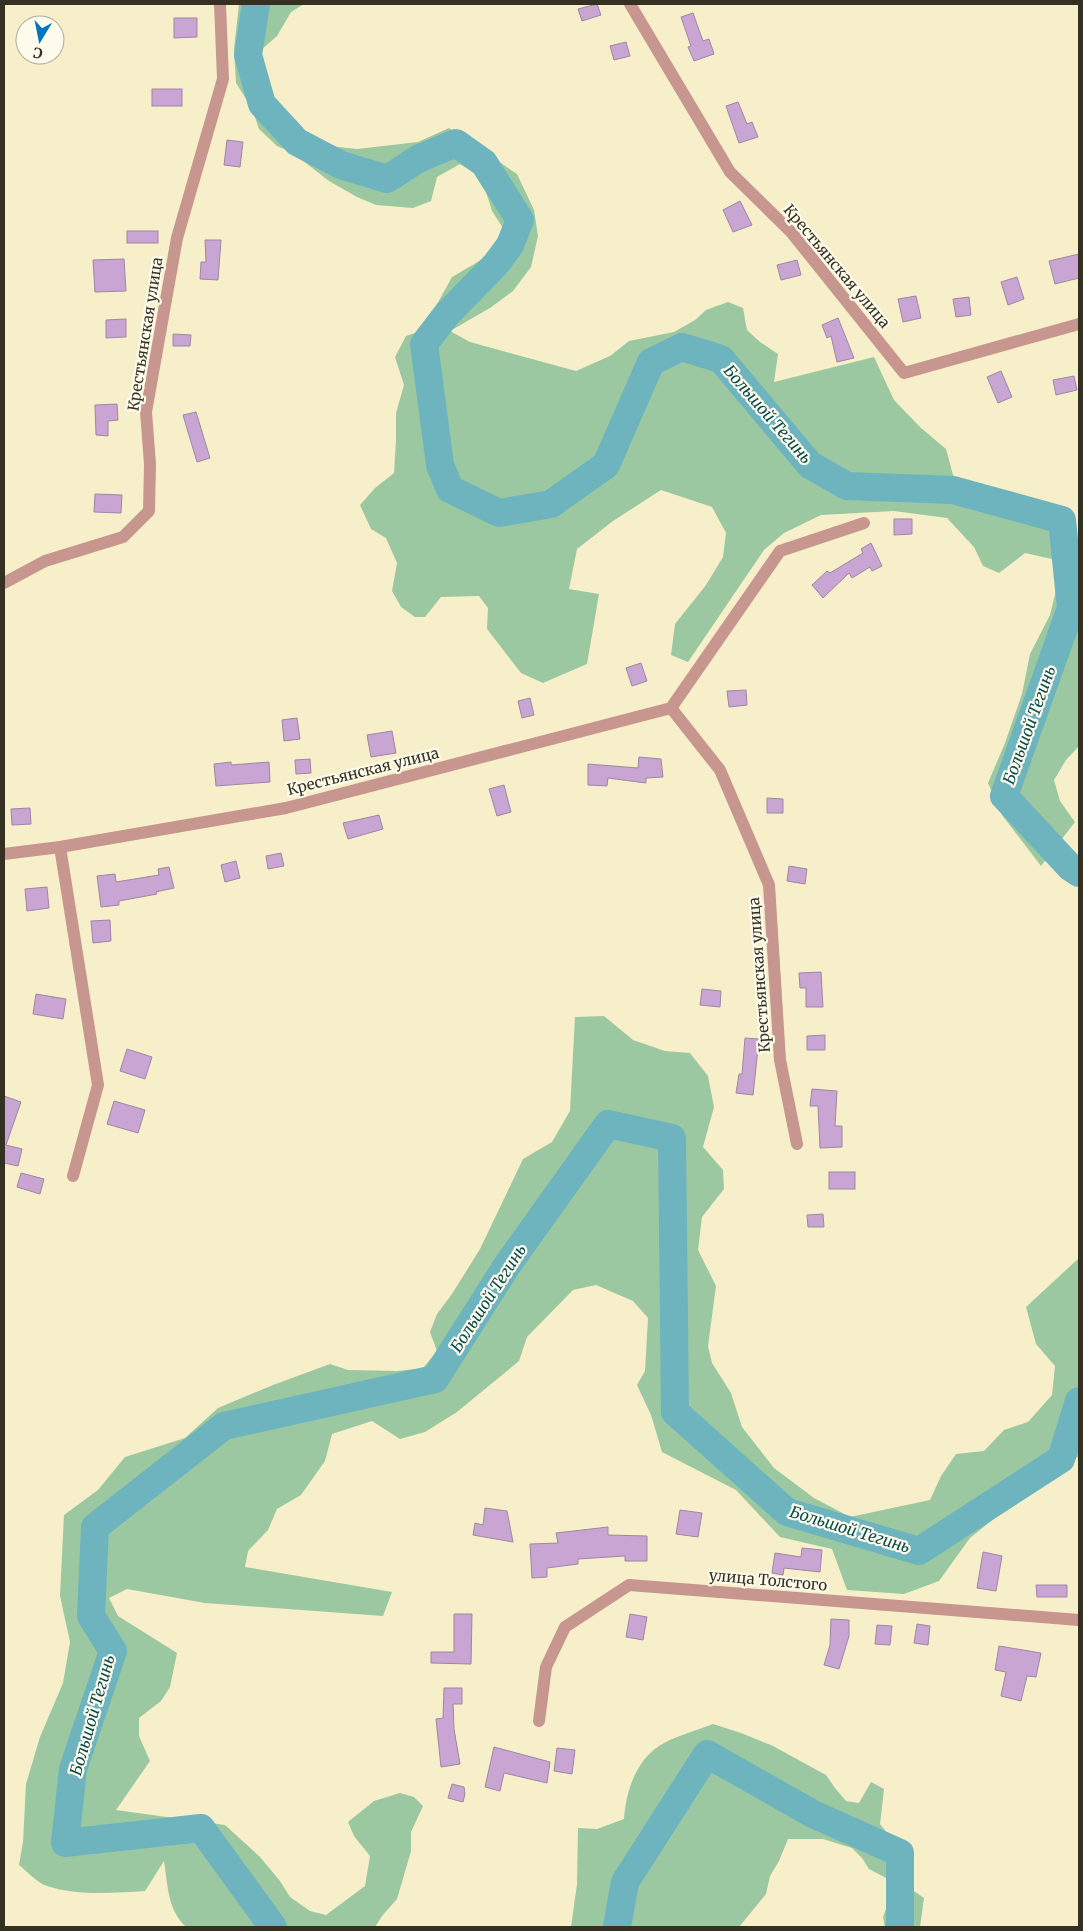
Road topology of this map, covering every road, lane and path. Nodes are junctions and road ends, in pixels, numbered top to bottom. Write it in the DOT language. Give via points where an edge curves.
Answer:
graph roads {
  1 [pos="220,4"];
  2 [pos="630,4"];
  3 [pos="1079,324"];
  4 [pos="864,522"];
  5 [pos="4,583"];
  6 [pos="671,708"];
  7 [pos="60,847"];
  8 [pos="4,854"];
  9 [pos="797,1144"];
  10 [pos="73,1176"];
  11 [pos="1079,1620"];
  12 [pos="540,1721"];
  1 -- 5 [label="street, Крестьянская улица" via="223,79 177,238 146,412 149,511 123,537 45,560"];
  2 -- 3 [label="street, Крестьянская улица" via="730,172 791,232 904,373"];
  4 -- 6 [label="street" via="780,551"];
  6 -- 7 [label="street, Крестьянская улица" via="286,808"];
  6 -- 9 [label="street, Крестьянская улица" via="720,770 769,885 780,1060"];
  7 -- 8 [label="street, Крестьянская улица"];
  7 -- 10 [label="street" via="98,1085"];
  11 -- 12 [label="street, улица Толстого" via="629,1585 565,1627 546,1667"];
}
